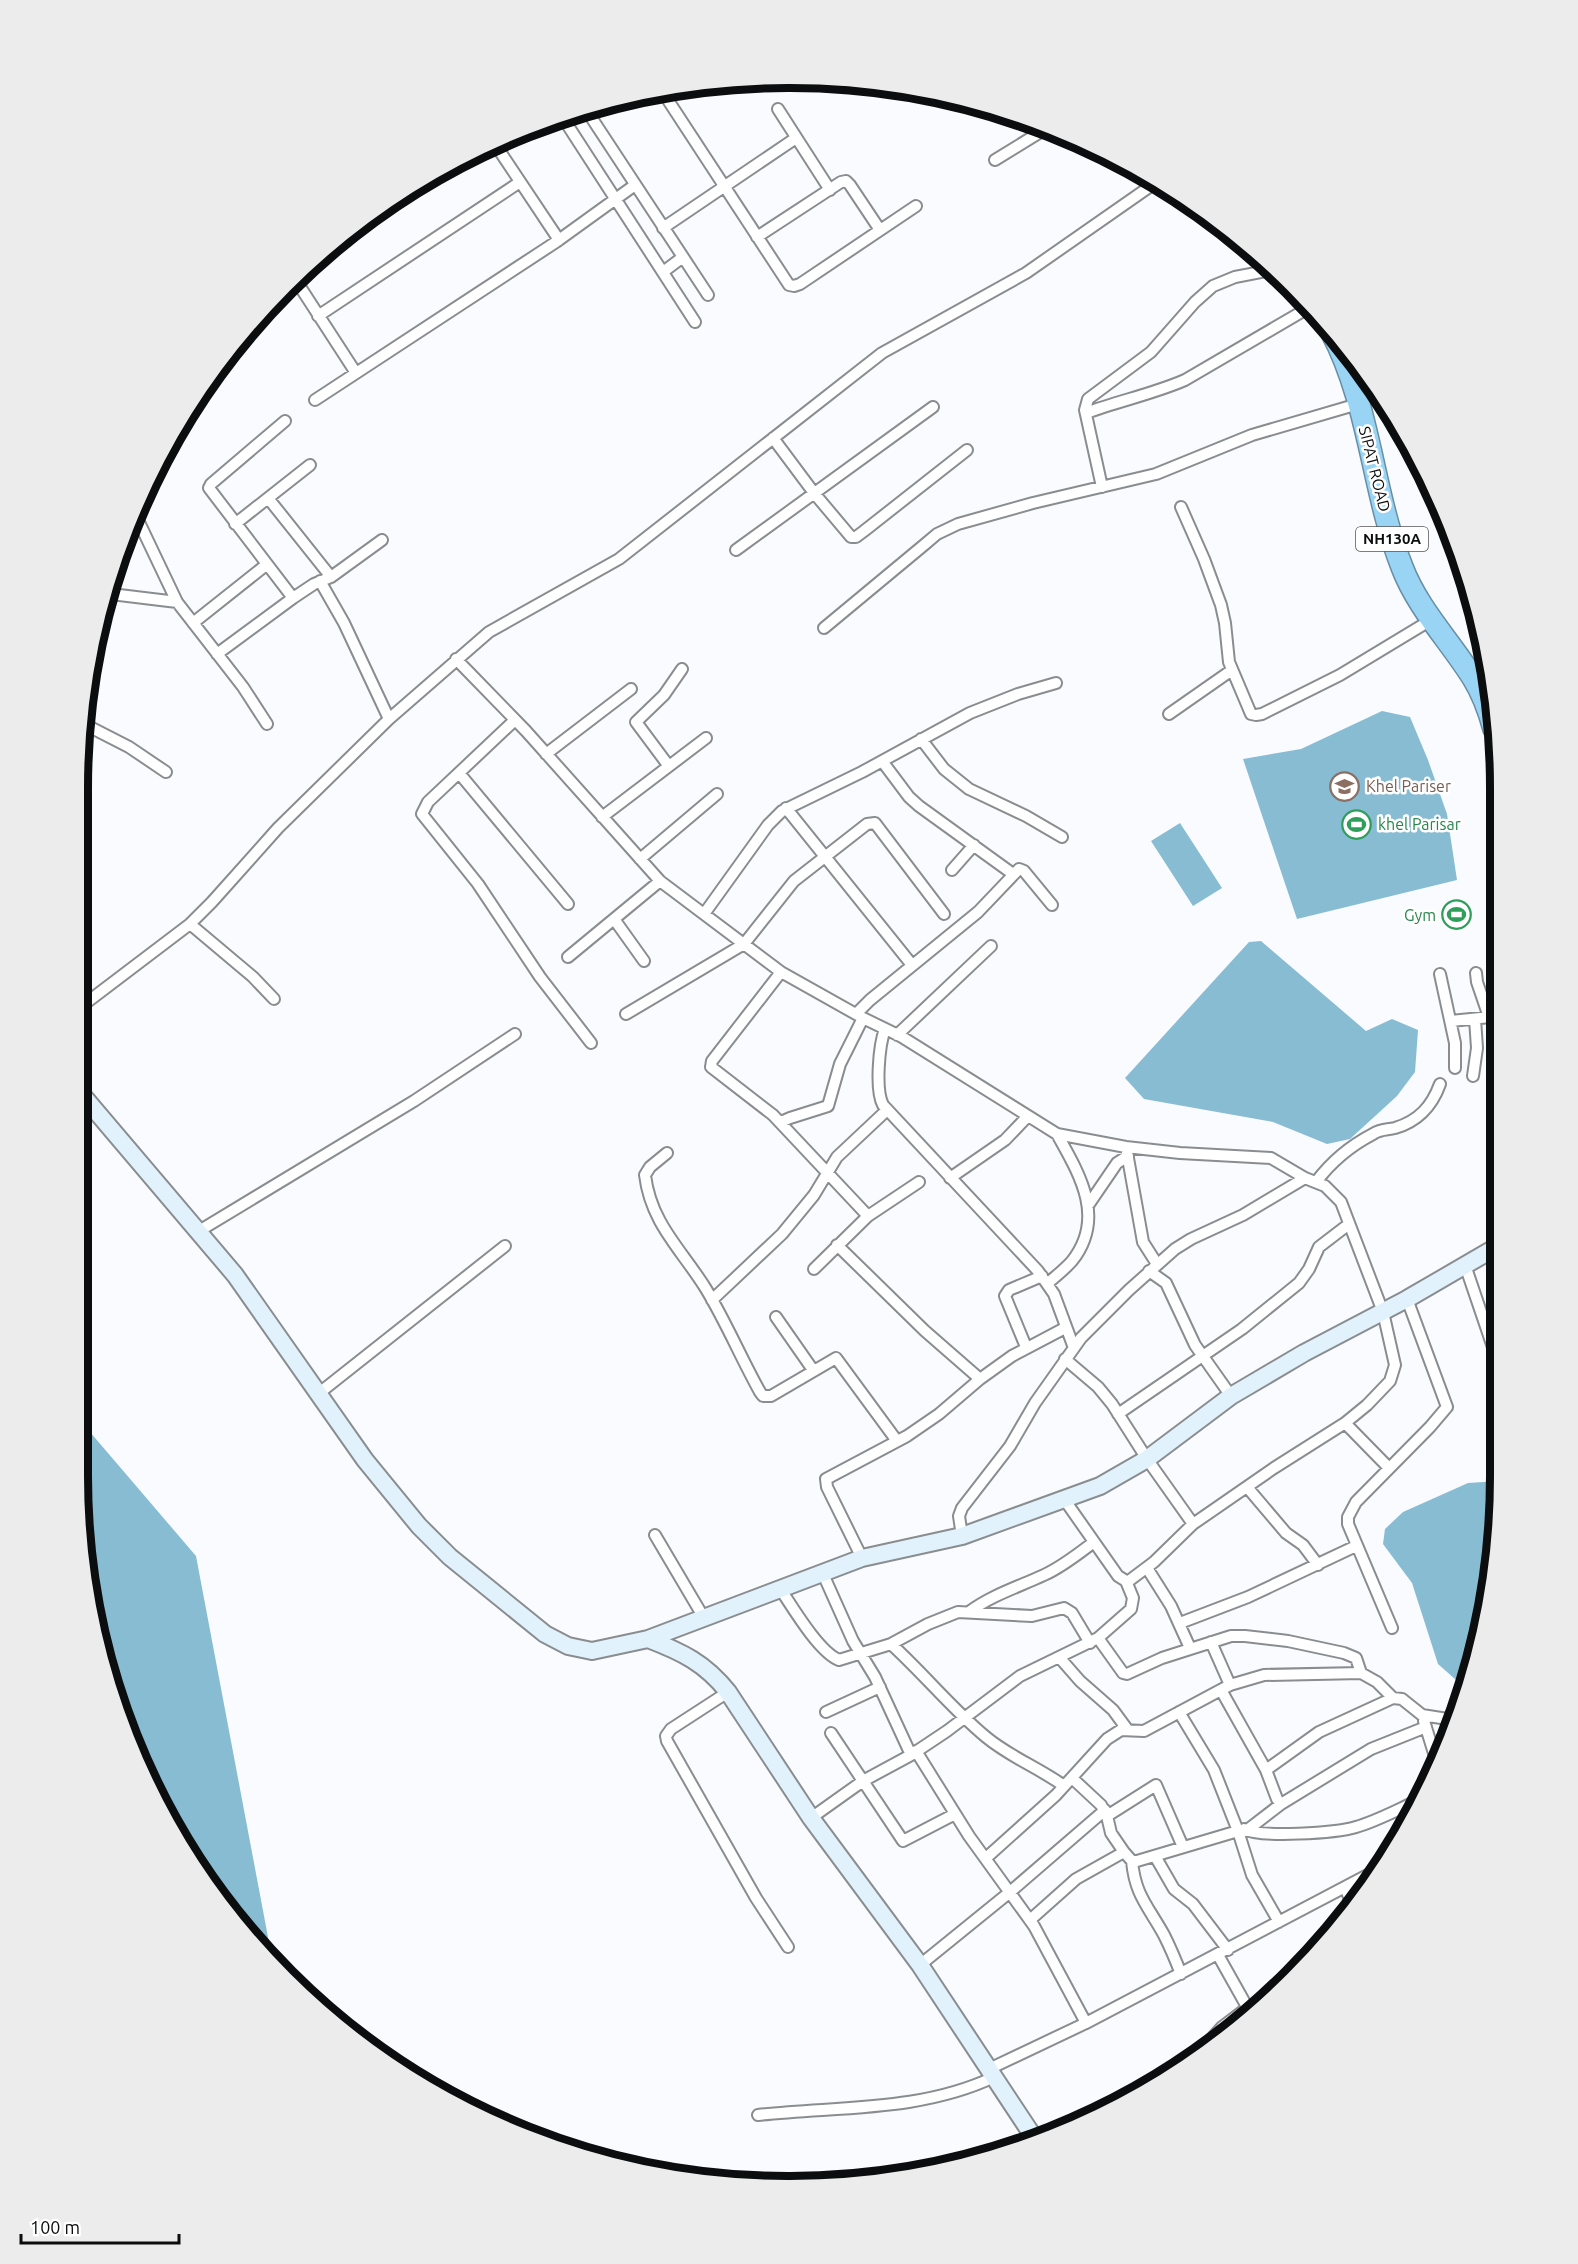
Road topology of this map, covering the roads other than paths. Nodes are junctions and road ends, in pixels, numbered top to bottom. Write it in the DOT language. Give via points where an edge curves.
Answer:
graph roads {
  1 [pos="668,99"];
  2 [pos="778,109"];
  3 [pos="591,117"];
  4 [pos="567,125"];
  5 [pos="1037,134"];
  6 [pos="796,138"];
  7 [pos="500,152"];
  8 [pos="995,160"];
  9 [pos="520,182"];
  10 [pos="635,185"];
  11 [pos="724,186"];
  12 [pos="1148,188"];
  13 [pos="830,190"];
  14 [pos="616,200"];
  15 [pos="916,206"];
  16 [pos="663,228"];
  17 [pos="879,230"];
  18 [pos="757,237"];
  19 [pos="559,240"];
  20 [pos="683,257"];
  21 [pos="663,272"];
  22 [pos="1261,272"];
  23 [pos="300,288"];
  24 [pos="708,295"];
  25 [pos="1301,312"];
  26 [pos="318,316"];
  27 [pos="695,322"];
  28 [pos="1344,362"];
  29 [pos="356,373"];
  30 [pos="1370,399"];
  31 [pos="315,400"];
  32 [pos="1358,404"];
  33 [pos="933,407"];
  34 [pos="1086,413"];
  35 [pos="285,421"];
  36 [pos="773,438"];
  37 [pos="967,450"];
  38 [pos="310,465"];
  39 [pos="1101,488"];
  40 [pos="814,494"];
  41 [pos="268,498"];
  42 [pos="1181,507"];
  43 [pos="235,524"];
  44 [pos="140,525"];
  45 [pos="382,540"];
  46 [pos="736,550"];
  47 [pos="266,565"];
  48 [pos="326,579"];
  49 [pos="116,595"];
  50 [pos="293,598"];
  51 [pos="177,602"];
  52 [pos="1431,620"];
  53 [pos="193,623"];
  54 [pos="824,628"];
  55 [pos="217,654"];
  56 [pos="456,659"];
  57 [pos="1478,665"];
  58 [pos="682,669"];
  59 [pos="1232,670"];
  60 [pos="1056,683"];
  61 [pos="631,689"];
  62 [pos="1484,699"];
  63 [pos="1169,714"];
  64 [pos="389,719"];
  65 [pos="515,720"];
  66 [pos="267,724"];
  67 [pos="91,728"];
  68 [pos="706,738"];
  69 [pos="921,739"];
  70 [pos="546,754"];
  71 [pos="882,761"];
  72 [pos="668,765"];
  73 [pos="166,772"];
  74 [pos="459,773"];
  75 [pos="717,794"];
  76 [pos="786,808"];
  77 [pos="602,817"];
  78 [pos="1062,837"];
  79 [pos="974,845"];
  80 [pos="824,857"];
  81 [pos="640,859"];
  82 [pos="952,870"];
  83 [pos="1014,874"];
  84 [pos="660,881"];
  85 [pos="568,904"];
  86 [pos="1052,905"];
  87 [pos="704,914"];
  88 [pos="944,914"];
  89 [pos="614,919"];
  90 [pos="190,924"];
  91 [pos="744,944"];
  92 [pos="991,946"];
  93 [pos="568,957"];
  94 [pos="644,962"];
  95 [pos="912,965"];
  96 [pos="782,972"];
  97 [pos="1476,973"];
  98 [pos="1440,974"];
  99 [pos="274,999"];
  100 [pos="88,1001"];
  101 [pos="1490,1007"];
  102 [pos="627,1014"];
  103 [pos="859,1016"];
  104 [pos="1490,1017"];
  105 [pos="1475,1019"];
  106 [pos="1451,1022"];
  107 [pos="885,1029"];
  108 [pos="515,1034"];
  109 [pos="897,1035"];
  110 [pos="591,1043"];
  111 [pos="1455,1068"];
  112 [pos="1473,1076"];
  113 [pos="1440,1084"];
  114 [pos="88,1102"];
  115 [pos="887,1110"];
  116 [pos="1028,1116"];
  117 [pos="781,1122"];
  118 [pos="1057,1134"];
  119 [pos="1127,1152"];
  120 [pos="667,1153"];
  121 [pos="827,1172"];
  122 [pos="950,1178"];
  123 [pos="1311,1180"];
  124 [pos="919,1182"];
  125 [pos="1089,1204"];
  126 [pos="868,1216"];
  127 [pos="1349,1224"];
  128 [pos="199,1231"];
  129 [pos="837,1245"];
  130 [pos="505,1246"];
  131 [pos="1490,1251"];
  132 [pos="1465,1265"];
  133 [pos="1153,1268"];
  134 [pos="814,1269"];
  135 [pos="1045,1280"];
  136 [pos="1407,1299"];
  137 [pos="712,1300"];
  138 [pos="1383,1312"];
  139 [pos="776,1317"];
  140 [pos="1065,1328"];
  141 [pos="1490,1339"];
  142 [pos="1026,1347"];
  143 [pos="1074,1348"];
  144 [pos="1202,1357"];
  145 [pos="1065,1359"];
  146 [pos="813,1370"];
  147 [pos="980,1379"];
  148 [pos="318,1394"];
  149 [pos="1232,1396"];
  150 [pos="1118,1414"];
  151 [pos="1345,1424"];
  152 [pos="897,1441"];
  153 [pos="1147,1459"];
  154 [pos="1389,1468"];
  155 [pos="1247,1487"];
  156 [pos="1064,1499"];
  157 [pos="1193,1524"];
  158 [pos="655,1535"];
  159 [pos="962,1536"];
  160 [pos="1094,1542"];
  161 [pos="1356,1546"];
  162 [pos="862,1558"];
  163 [pos="1318,1565"];
  164 [pos="1147,1568"];
  165 [pos="824,1574"];
  166 [pos="1126,1581"];
  167 [pos="781,1590"];
  168 [pos="969,1612"];
  169 [pos="704,1618"];
  170 [pos="1180,1623"];
  171 [pos="1392,1628"];
  172 [pos="648,1639"];
  173 [pos="1094,1640"];
  174 [pos="1211,1642"];
  175 [pos="891,1644"];
  176 [pos="1190,1648"];
  177 [pos="861,1653"];
  178 [pos="1059,1657"];
  179 [pos="1361,1673"];
  180 [pos="880,1687"];
  181 [pos="1225,1688"];
  182 [pos="729,1692"];
  183 [pos="1393,1698"];
  184 [pos="1179,1712"];
  185 [pos="826,1713"];
  186 [pos="1422,1715"];
  187 [pos="965,1718"];
  188 [pos="1445,1719"];
  189 [pos="1426,1727"];
  190 [pos="1127,1729"];
  191 [pos="831,1733"];
  192 [pos="1433,1750"];
  193 [pos="914,1753"];
  194 [pos="1266,1770"];
  195 [pos="863,1781"];
  196 [pos="1068,1782"];
  197 [pos="1281,1804"];
  198 [pos="1406,1806"];
  199 [pos="1106,1813"];
  200 [pos="955,1814"];
  201 [pos="811,1818"];
  202 [pos="1240,1828"];
  203 [pos="1183,1847"];
  204 [pos="1124,1852"];
  205 [pos="1155,1856"];
  206 [pos="986,1858"];
  207 [pos="1132,1861"];
  208 [pos="1361,1879"];
  209 [pos="1345,1887"];
  210 [pos="1010,1892"];
  211 [pos="1349,1896"];
  212 [pos="1030,1920"];
  213 [pos="1279,1922"];
  214 [pos="788,1947"];
  215 [pos="1223,1952"];
  216 [pos="920,1965"];
  217 [pos="1181,1974"];
  218 [pos="1247,2005"];
  219 [pos="1086,2023"];
  220 [pos="991,2073"];
  221 [pos="758,2115"];
  222 [pos="1030,2132"];
  1 -- 11 [label="street"];
  2 -- 6 [label="street"];
  3 -- 10 [label="street"];
  4 -- 14 [label="street"];
  5 -- 8 [label="street"];
  6 -- 11 [label="street"];
  6 -- 13 [label="street"];
  7 -- 9 [label="street"];
  9 -- 19 [label="street"];
  9 -- 26 [label="street"];
  10 -- 14 [label="street"];
  10 -- 16 [label="street"];
  11 -- 16 [label="street"];
  11 -- 18 [label="street"];
  12 -- 36 [label="street" via="1026,273 882,353"];
  13 -- 17 [label="street" via="846,181"];
  13 -- 18 [label="street"];
  14 -- 19 [label="street"];
  14 -- 21 [label="street"];
  15 -- 17 [label="street"];
  16 -- 20 [label="street"];
  17 -- 18 [label="street" via="794,286 784,280"];
  19 -- 29 [label="street"];
  20 -- 21 [label="street"];
  20 -- 24 [label="street"];
  21 -- 27 [label="street"];
  22 -- 34 [label="street" via="1213,286 1142,360 1092,395 1085,404"];
  23 -- 26 [label="street"];
  25 -- 34 [label="street" via="1185,380"];
  26 -- 29 [label="street"];
  28 -- 32 [label="highway, SIPAT ROAD / NH130A"];
  29 -- 31 [label="street"];
  30 -- 57 [label="highway, SIPAT ROAD / NH130A" via="1412,557 1435,603"];
  32 -- 39 [label="street" via="1261,432 1174,468"];
  32 -- 52 [label="highway, SIPAT ROAD / NH130A" via="1390,533 1402,568"];
  33 -- 40 [label="street"];
  34 -- 39 [label="street"];
  35 -- 43 [label="street" via="209,488"];
  36 -- 40 [label="street"];
  36 -- 56 [label="street" via="619,559 489,632"];
  37 -- 40 [label="street" via="856,537 846,534"];
  38 -- 41 [label="street"];
  39 -- 54 [label="street" via="947,528"];
  40 -- 46 [label="street"];
  41 -- 43 [label="street"];
  41 -- 48 [label="street"];
  42 -- 59 [label="street" via="1221,605"];
  43 -- 47 [label="street"];
  44 -- 51 [label="street"];
  45 -- 48 [label="street"];
  47 -- 50 [label="street"];
  47 -- 53 [label="street"];
  48 -- 50 [label="street"];
  48 -- 64 [label="street"];
  49 -- 51 [label="street"];
  50 -- 55 [label="street"];
  51 -- 53 [label="street"];
  52 -- 59 [label="street" via="1340,675 1256,716 1248,710"];
  52 -- 62 [label="highway, SIPAT ROAD / NH130A"];
  53 -- 55 [label="street"];
  55 -- 66 [label="street"];
  56 -- 64 [label="street"];
  56 -- 65 [label="street"];
  58 -- 72 [label="street" via="636,722"];
  59 -- 63 [label="street"];
  60 -- 69 [label="street" via="991,704"];
  61 -- 70 [label="street"];
  64 -- 90 [label="street" via="278,828"];
  65 -- 70 [label="street"];
  65 -- 74 [label="street"];
  67 -- 73 [label="street"];
  68 -- 72 [label="street"];
  69 -- 71 [label="street"];
  69 -- 78 [label="street" via="944,769 969,789"];
  70 -- 77 [label="street"];
  71 -- 76 [label="street"];
  71 -- 79 [label="street" via="909,798"];
  72 -- 77 [label="street"];
  74 -- 85 [label="street"];
  74 -- 110 [label="street" via="428,802 422,814 478,884 540,977"];
  75 -- 81 [label="street"];
  76 -- 80 [label="street"];
  76 -- 87 [label="street" via="768,825"];
  77 -- 81 [label="street"];
  79 -- 82 [label="street"];
  79 -- 83 [label="street"];
  80 -- 88 [label="street" via="867,824 875,823"];
  80 -- 91 [label="street" via="788,888"];
  80 -- 95 [label="street"];
  81 -- 84 [label="street"];
  83 -- 86 [label="street" via="1019,869 1024,871"];
  83 -- 95 [label="street" via="982,908"];
  84 -- 87 [label="street"];
  84 -- 89 [label="street"];
  87 -- 91 [label="street"];
  89 -- 93 [label="street"];
  89 -- 94 [label="street"];
  90 -- 99 [label="street"];
  90 -- 100 [label="street"];
  91 -- 96 [label="street"];
  91 -- 102 [label="street"];
  92 -- 109 [label="street"];
  95 -- 103 [label="street" via="870,1000"];
  96 -- 103 [label="street"];
  96 -- 117 [label="street" via="711,1063 714,1071"];
  97 -- 101 [label="street"];
  98 -- 106 [label="street"];
  103 -- 107 [label="street"];
  103 -- 117 [label="street" via="828,1106"];
  104 -- 105 [label="street"];
  105 -- 106 [label="street"];
  105 -- 112 [label="street" via="1478,1048"];
  106 -- 111 [label="street"];
  107 -- 109 [label="street"];
  107 -- 115 [label="street" via="879,1048 880,1096"];
  108 -- 128 [label="street" via="414,1101"];
  109 -- 116 [label="street"];
  113 -- 123 [label="street" via="1426,1110 1396,1128 1373,1133"];
  114 -- 128 [label="street"];
  115 -- 121 [label="street" via="837,1157"];
  115 -- 122 [label="street"];
  116 -- 118 [label="street"];
  116 -- 122 [label="street" via="1005,1140"];
  117 -- 121 [label="street"];
  118 -- 119 [label="street"];
  118 -- 125 [label="street"];
  119 -- 123 [label="street" via="1271,1158"];
  119 -- 125 [label="street"];
  119 -- 133 [label="street" via="1143,1242"];
  120 -- 137 [label="street" via="647,1171 646,1180 663,1228"];
  121 -- 126 [label="street"];
  121 -- 137 [label="street" via="782,1234"];
  122 -- 135 [label="street"];
  123 -- 127 [label="street" via="1341,1202"];
  123 -- 133 [label="street" via="1191,1239"];
  124 -- 126 [label="street"];
  125 -- 135 [label="street" via="1088,1224 1079,1251 1071,1262"];
  126 -- 129 [label="street"];
  127 -- 138 [label="street"];
  127 -- 144 [label="street" via="1319,1247 1299,1283"];
  128 -- 148 [label="street" via="235,1275"];
  129 -- 134 [label="street"];
  129 -- 147 [label="street"];
  130 -- 148 [label="street"];
  131 -- 132 [label="street"];
  132 -- 136 [label="street"];
  132 -- 141 [label="street"];
  133 -- 143 [label="street"];
  133 -- 144 [label="street" via="1170,1290"];
  135 -- 140 [label="street"];
  135 -- 142 [label="street" via="1009,1290 1005,1296"];
  136 -- 138 [label="street"];
  136 -- 154 [label="street" via="1447,1407"];
  137 -- 146 [label="street" via="763,1396 771,1396"];
  138 -- 149 [label="street"];
  138 -- 151 [label="street" via="1394,1372 1382,1390"];
  139 -- 146 [label="street"];
  140 -- 142 [label="street"];
  140 -- 143 [label="street"];
  142 -- 147 [label="street"];
  143 -- 145 [label="street"];
  144 -- 149 [label="street"];
  144 -- 150 [label="street"];
  145 -- 150 [label="street" via="1098,1387"];
  145 -- 159 [label="street" via="1011,1446 962,1508"];
  146 -- 152 [label="street" via="836,1358"];
  147 -- 152 [label="street" via="923,1426"];
  148 -- 172 [label="street" via="418,1526 545,1634 568,1646 592,1651"];
  149 -- 153 [label="street"];
  150 -- 153 [label="street"];
  151 -- 154 [label="street"];
  151 -- 155 [label="street"];
  152 -- 162 [label="street" via="826,1479"];
  153 -- 156 [label="street" via="1100,1486"];
  153 -- 157 [label="street"];
  154 -- 161 [label="street" via="1352,1508 1348,1524"];
  155 -- 157 [label="street"];
  155 -- 163 [label="street"];
  156 -- 159 [label="street"];
  156 -- 160 [label="street"];
  157 -- 164 [label="street"];
  158 -- 169 [label="street"];
  159 -- 162 [label="street"];
  160 -- 166 [label="street" via="1118,1576"];
  160 -- 168 [label="street" via="1065,1564"];
  161 -- 163 [label="street"];
  161 -- 171 [label="street"];
  162 -- 165 [label="street"];
  163 -- 170 [label="street"];
  164 -- 166 [label="street"];
  164 -- 170 [label="street"];
  165 -- 167 [label="street"];
  165 -- 177 [label="street"];
  166 -- 173 [label="street" via="1133,1598 1131,1609"];
  167 -- 169 [label="street"];
  167 -- 177 [label="street" via="828,1653 839,1660"];
  168 -- 173 [label="street" via="1032,1616 1064,1608"];
  168 -- 175 [label="street" via="946,1616"];
  169 -- 172 [label="street"];
  170 -- 176 [label="street"];
  172 -- 182 [label="street" via="693,1659"];
  173 -- 176 [label="street" via="1127,1674"];
  173 -- 178 [label="street"];
  174 -- 176 [label="street"];
  174 -- 179 [label="street" via="1231,1636 1288,1641 1352,1656"];
  174 -- 181 [label="street"];
  175 -- 177 [label="street"];
  175 -- 187 [label="street"];
  177 -- 180 [label="street"];
  178 -- 187 [label="street" via="1020,1676"];
  178 -- 190 [label="street"];
  179 -- 181 [label="street" via="1264,1675"];
  179 -- 183 [label="street"];
  180 -- 185 [label="street"];
  180 -- 193 [label="street"];
  181 -- 184 [label="street"];
  181 -- 194 [label="street"];
  182 -- 201 [label="street"];
  182 -- 214 [label="street" via="670,1729 667,1741"];
  183 -- 186 [label="street" via="1402,1699"];
  183 -- 194 [label="street" via="1319,1732"];
  184 -- 190 [label="street" via="1144,1731"];
  184 -- 202 [label="street" via="1214,1770"];
  186 -- 188 [label="street"];
  186 -- 189 [label="street"];
  187 -- 193 [label="street"];
  187 -- 196 [label="street" via="1003,1750"];
  189 -- 192 [label="street"];
  189 -- 197 [label="street" via="1371,1749"];
  190 -- 196 [label="street" via="1107,1739"];
  191 -- 195 [label="street"];
  193 -- 195 [label="street"];
  193 -- 200 [label="street"];
  194 -- 197 [label="street"];
  195 -- 200 [label="street" via="903,1841"];
  195 -- 201 [label="street"];
  196 -- 199 [label="street" via="1096,1798"];
  196 -- 206 [label="street"];
  197 -- 202 [label="street"];
  198 -- 202 [label="street" via="1338,1831 1277,1833"];
  199 -- 203 [label="street" via="1156,1785"];
  199 -- 204 [label="street" via="1111,1833"];
  199 -- 210 [label="street"];
  200 -- 206 [label="street"];
  201 -- 216 [label="street"];
  202 -- 203 [label="street"];
  202 -- 213 [label="street" via="1252,1875"];
  203 -- 205 [label="street"];
  204 -- 207 [label="street"];
  204 -- 212 [label="street" via="1076,1879"];
  205 -- 207 [label="street"];
  205 -- 215 [label="street" via="1174,1889 1193,1904"];
  206 -- 210 [label="street"];
  207 -- 217 [label="street" via="1143,1903 1163,1933"];
  208 -- 209 [label="street"];
  209 -- 211 [label="street"];
  209 -- 213 [label="street"];
  210 -- 212 [label="street"];
  210 -- 216 [label="street"];
  212 -- 219 [label="street"];
  213 -- 215 [label="street"];
  215 -- 217 [label="street"];
  215 -- 218 [label="street"];
  216 -- 220 [label="street"];
  217 -- 219 [label="street"];
  219 -- 220 [label="street"];
  220 -- 221 [label="street" via="965,2090 928,2100"];
  220 -- 222 [label="street"];
}
